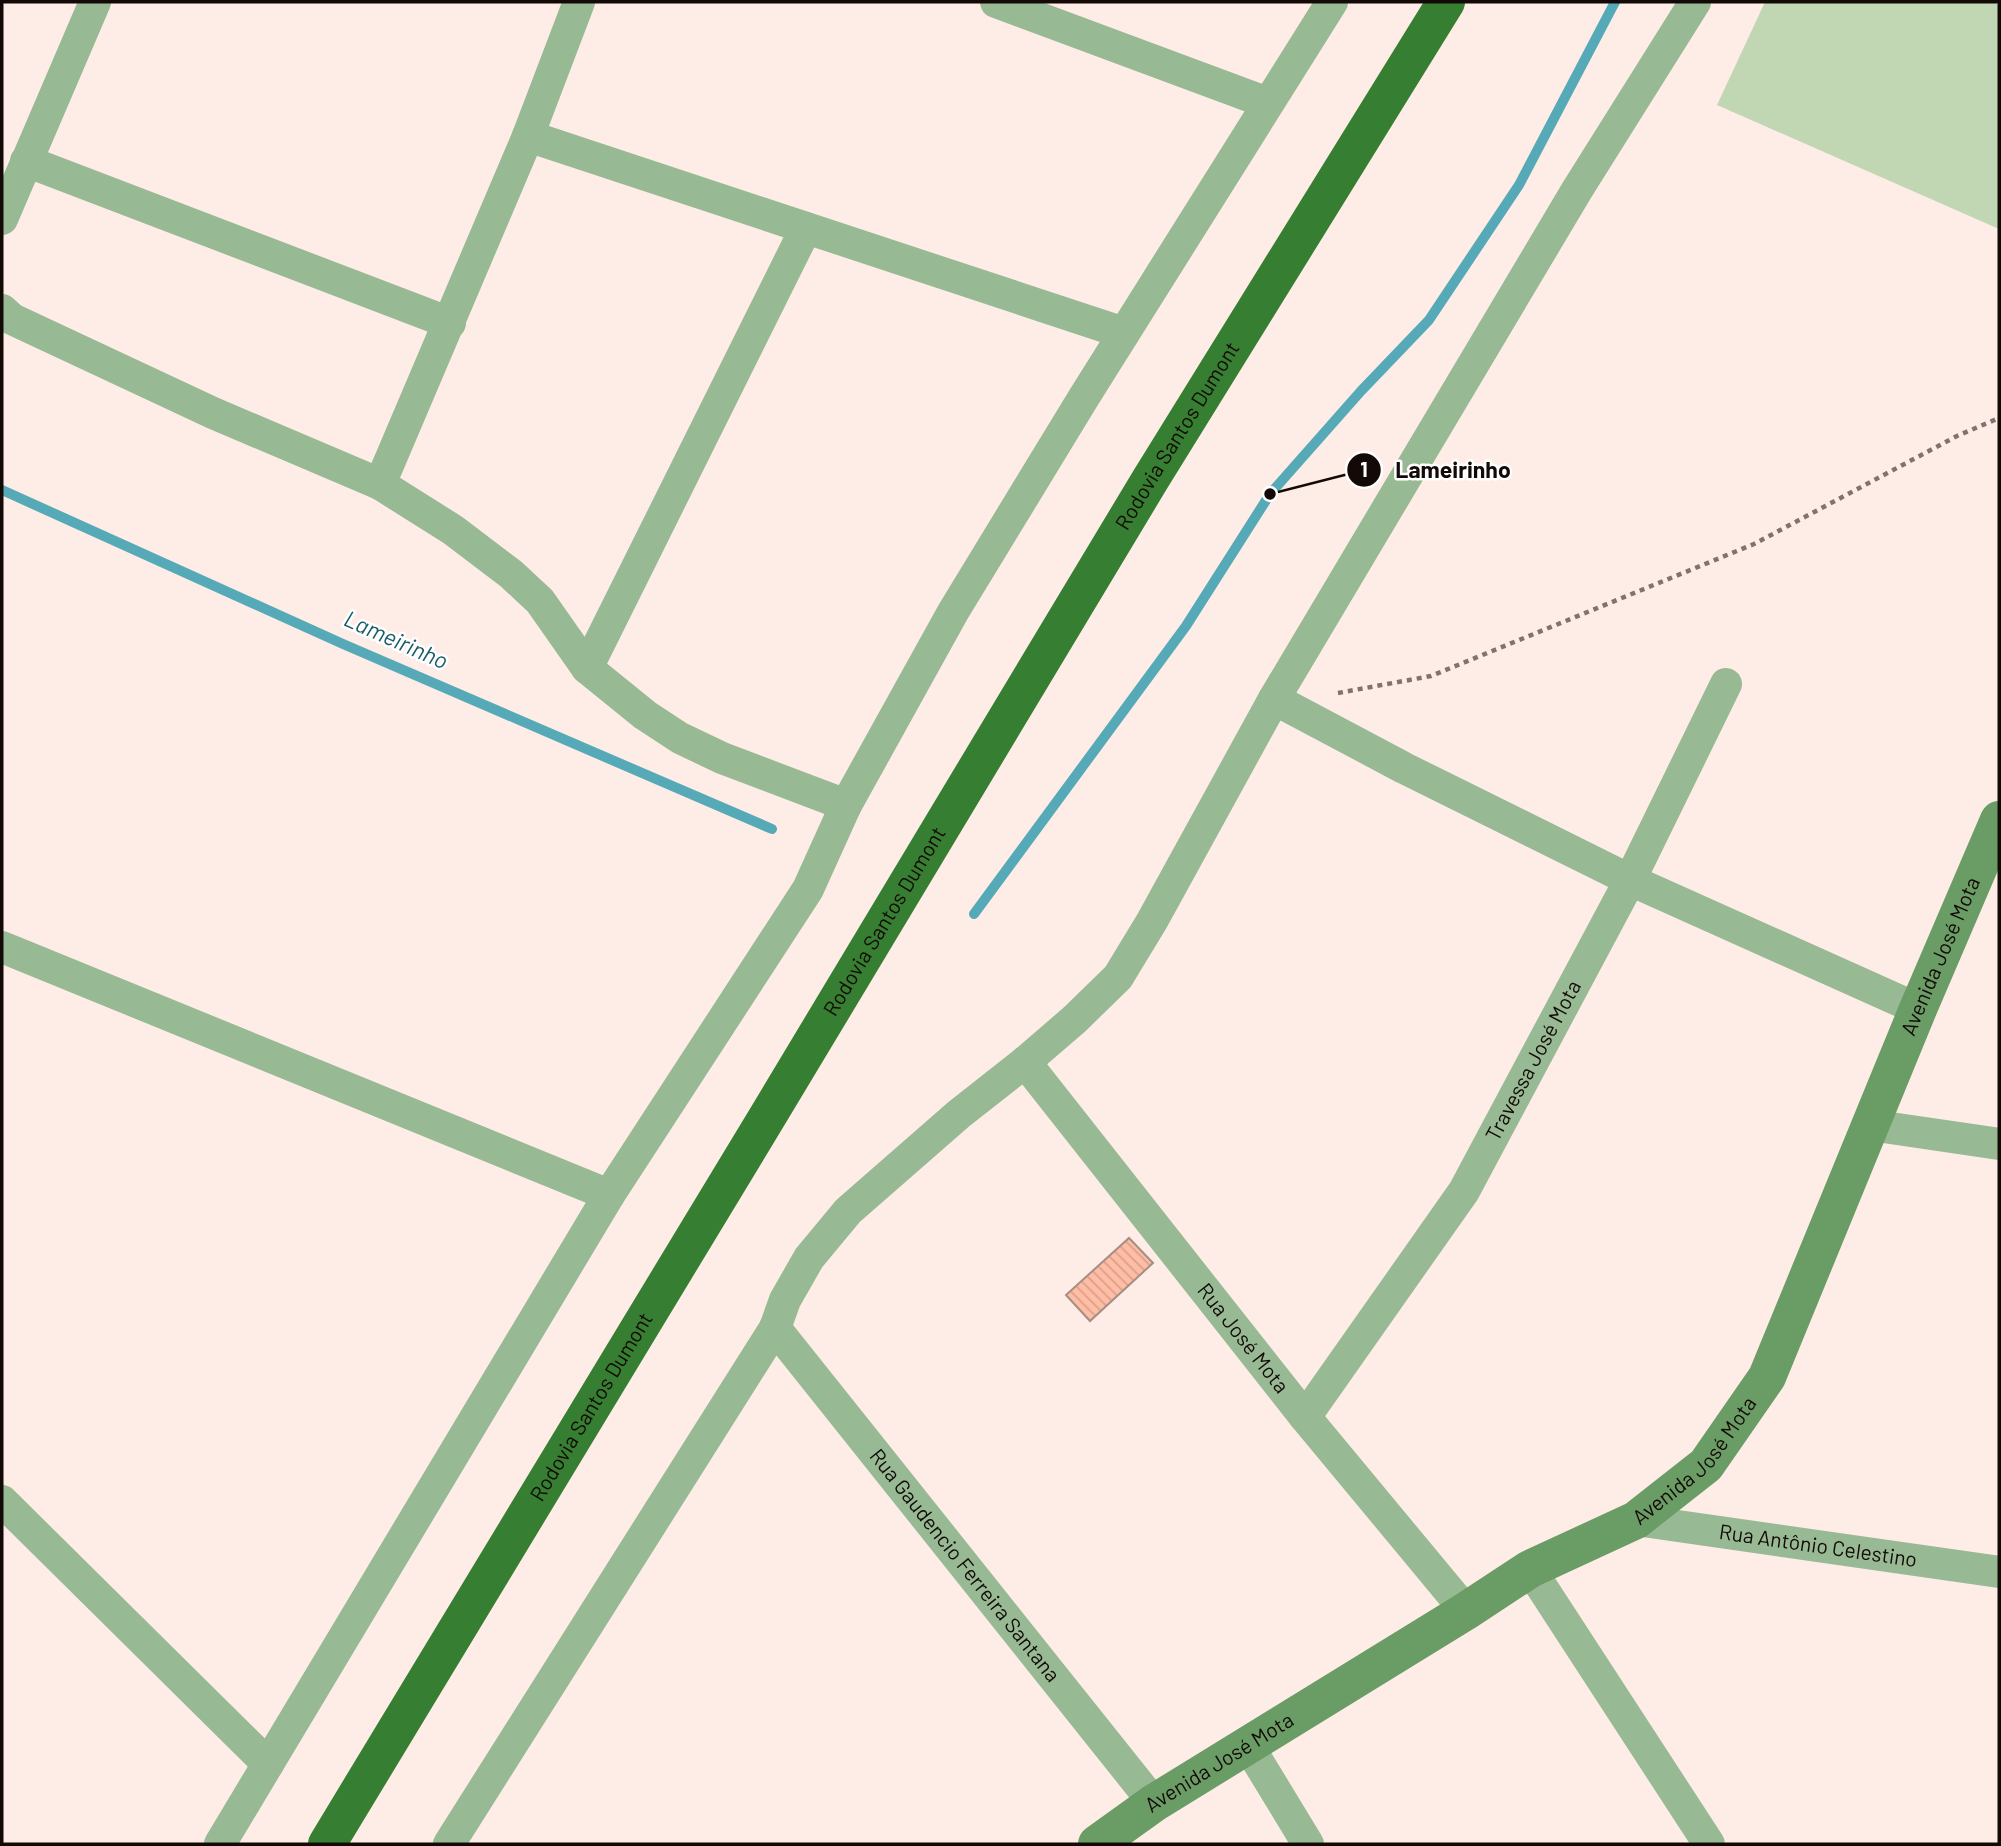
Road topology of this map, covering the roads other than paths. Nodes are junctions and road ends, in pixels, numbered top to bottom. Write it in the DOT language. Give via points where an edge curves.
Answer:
graph roads {
  1 [pos="95,2"];
  2 [pos="579,2"];
  3 [pos="996,2"];
  4 [pos="1332,2"];
  5 [pos="1446,2"];
  6 [pos="1695,2"];
  7 [pos="1268,103"];
  8 [pos="528,136"];
  9 [pos="26,161"];
  10 [pos="2,219"];
  11 [pos="806,228"];
  12 [pos="2,310"];
  13 [pos="450,323"];
  14 [pos="1124,333"];
  15 [pos="380,484"];
  16 [pos="587,668"];
  17 [pos="1726,684"];
  18 [pos="1274,699"];
  19 [pos="846,805"];
  20 [pos="1999,820"];
  21 [pos="1630,880"];
  22 [pos="2,947"];
  23 [pos="1918,1009"];
  24 [pos="1025,1062"];
  25 [pos="1870,1125"];
  26 [pos="1999,1143"];
  27 [pos="609,1195"];
  28 [pos="775,1328"];
  29 [pos="1305,1417"];
  30 [pos="2,1501"];
  31 [pos="1636,1520"];
  32 [pos="1530,1569"];
  33 [pos="1999,1572"];
  34 [pos="1466,1611"];
  35 [pos="1248,1747"];
  36 [pos="268,1764"];
  37 [pos="1154,1803"];
  38 [pos="220,1844"];
  39 [pos="327,1844"];
  40 [pos="449,1844"];
  41 [pos="1097,1844"];
  42 [pos="1308,1844"];
  43 [pos="1709,1844"];
  1 -- 9 [label="street"];
  2 -- 8 [label="street"];
  3 -- 7 [label="street"];
  4 -- 7 [label="street"];
  5 -- 39 [label="highway, Rodovia Santos Dumont" via="1143,492"];
  6 -- 18 [label="street" via="1577,190"];
  7 -- 14 [label="street"];
  8 -- 11 [label="street"];
  8 -- 13 [label="street"];
  9 -- 10 [label="street"];
  9 -- 13 [label="street"];
  11 -- 14 [label="street"];
  11 -- 16 [label="street"];
  12 -- 15 [label="street" via="12,319 213,413"];
  13 -- 15 [label="street"];
  14 -- 19 [label="street" via="953,612"];
  15 -- 16 [label="street" via="511,574 540,601"];
  16 -- 19 [label="street" via="680,738"];
  17 -- 21 [label="street, Travessa José Mota"];
  18 -- 21 [label="street"];
  18 -- 24 [label="street" via="1118,977"];
  19 -- 27 [label="street" via="808,889"];
  20 -- 23 [label="main road, Avenida José Mota"];
  21 -- 23 [label="street"];
  21 -- 29 [label="street, Travessa José Mota" via="1464,1191"];
  22 -- 27 [label="street"];
  23 -- 25 [label="main road, Avenida José Mota"];
  24 -- 28 [label="street" via="848,1211 809,1258"];
  24 -- 29 [label="street, Rua José Mota"];
  25 -- 26 [label="street"];
  25 -- 31 [label="main road, Avenida José Mota" via="1767,1377 1706,1465"];
  27 -- 36 [label="street"];
  28 -- 37 [label="street, Rua Gaudencio Ferreira Santana"];
  28 -- 40 [label="street"];
  29 -- 34 [label="street, Rua José Mota"];
  30 -- 36 [label="street"];
  31 -- 32 [label="main road, Avenida José Mota"];
  31 -- 33 [label="street, Rua Antônio Celestino"];
  32 -- 34 [label="main road, Avenida José Mota"];
  32 -- 43 [label="street"];
  34 -- 35 [label="main road, Avenida José Mota"];
  35 -- 37 [label="main road, Avenida José Mota"];
  35 -- 42 [label="street"];
  36 -- 38 [label="street"];
  37 -- 41 [label="main road, Avenida José Mota"];
}
